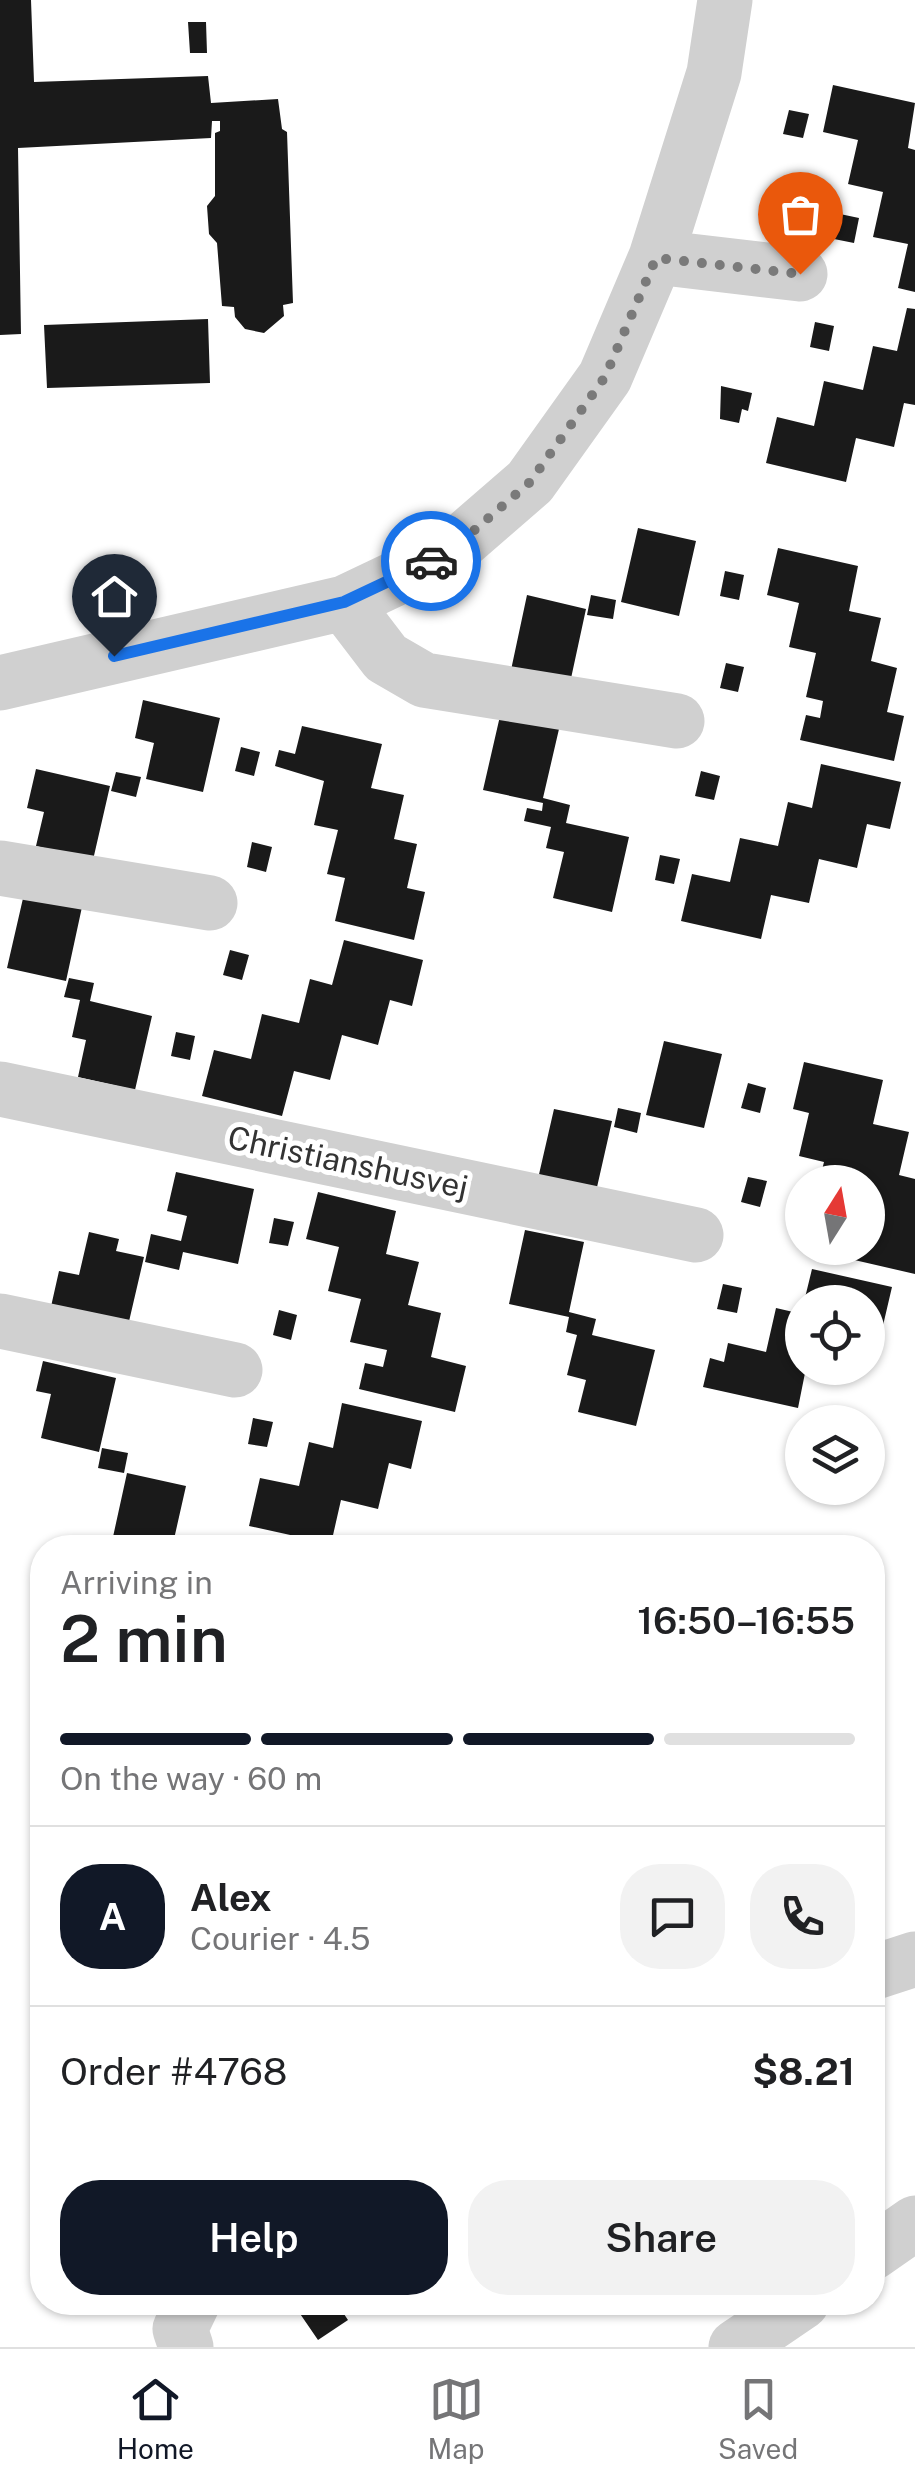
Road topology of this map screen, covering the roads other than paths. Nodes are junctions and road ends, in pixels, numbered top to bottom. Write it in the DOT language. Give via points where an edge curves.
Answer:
graph roads {
  1 [pos="726,0"];
  2 [pos="656,258"];
  3 [pos="800,274"];
  4 [pos="344,602"];
  5 [pos="0,683"];
  6 [pos="676,721"];
  7 [pos="0,868"];
  8 [pos="210,903"];
  9 [pos="0,1089"];
  10 [pos="696,1236"];
  11 [pos="0,1321"];
  12 [pos="235,1370"];
  13 [pos="915,1959"];
  14 [pos="885,1969"];
  15 [pos="915,2223"];
  16 [pos="885,2245"];
  17 [pos="187,2315"];
  18 [pos="783,2315"];
  19 [pos="186,2347"];
  20 [pos="736,2347"];
  1 -- 2 [label="street" via="714,73"];
  2 -- 3 [label="street"];
  2 -- 4 [label="street" via="605,377 530,482 447,554"];
  4 -- 5 [label="street"];
  4 -- 6 [label="street" via="386,658 424,680"];
  7 -- 8 [label="street"];
  9 -- 10 [label="street, Christianshusvej"];
  11 -- 12 [label="street"];
  13 -- 14 [label="street"];
  15 -- 16 [label="street"];
  17 -- 19 [label="street" via="180,2329"];
  18 -- 20 [label="street"];
}
